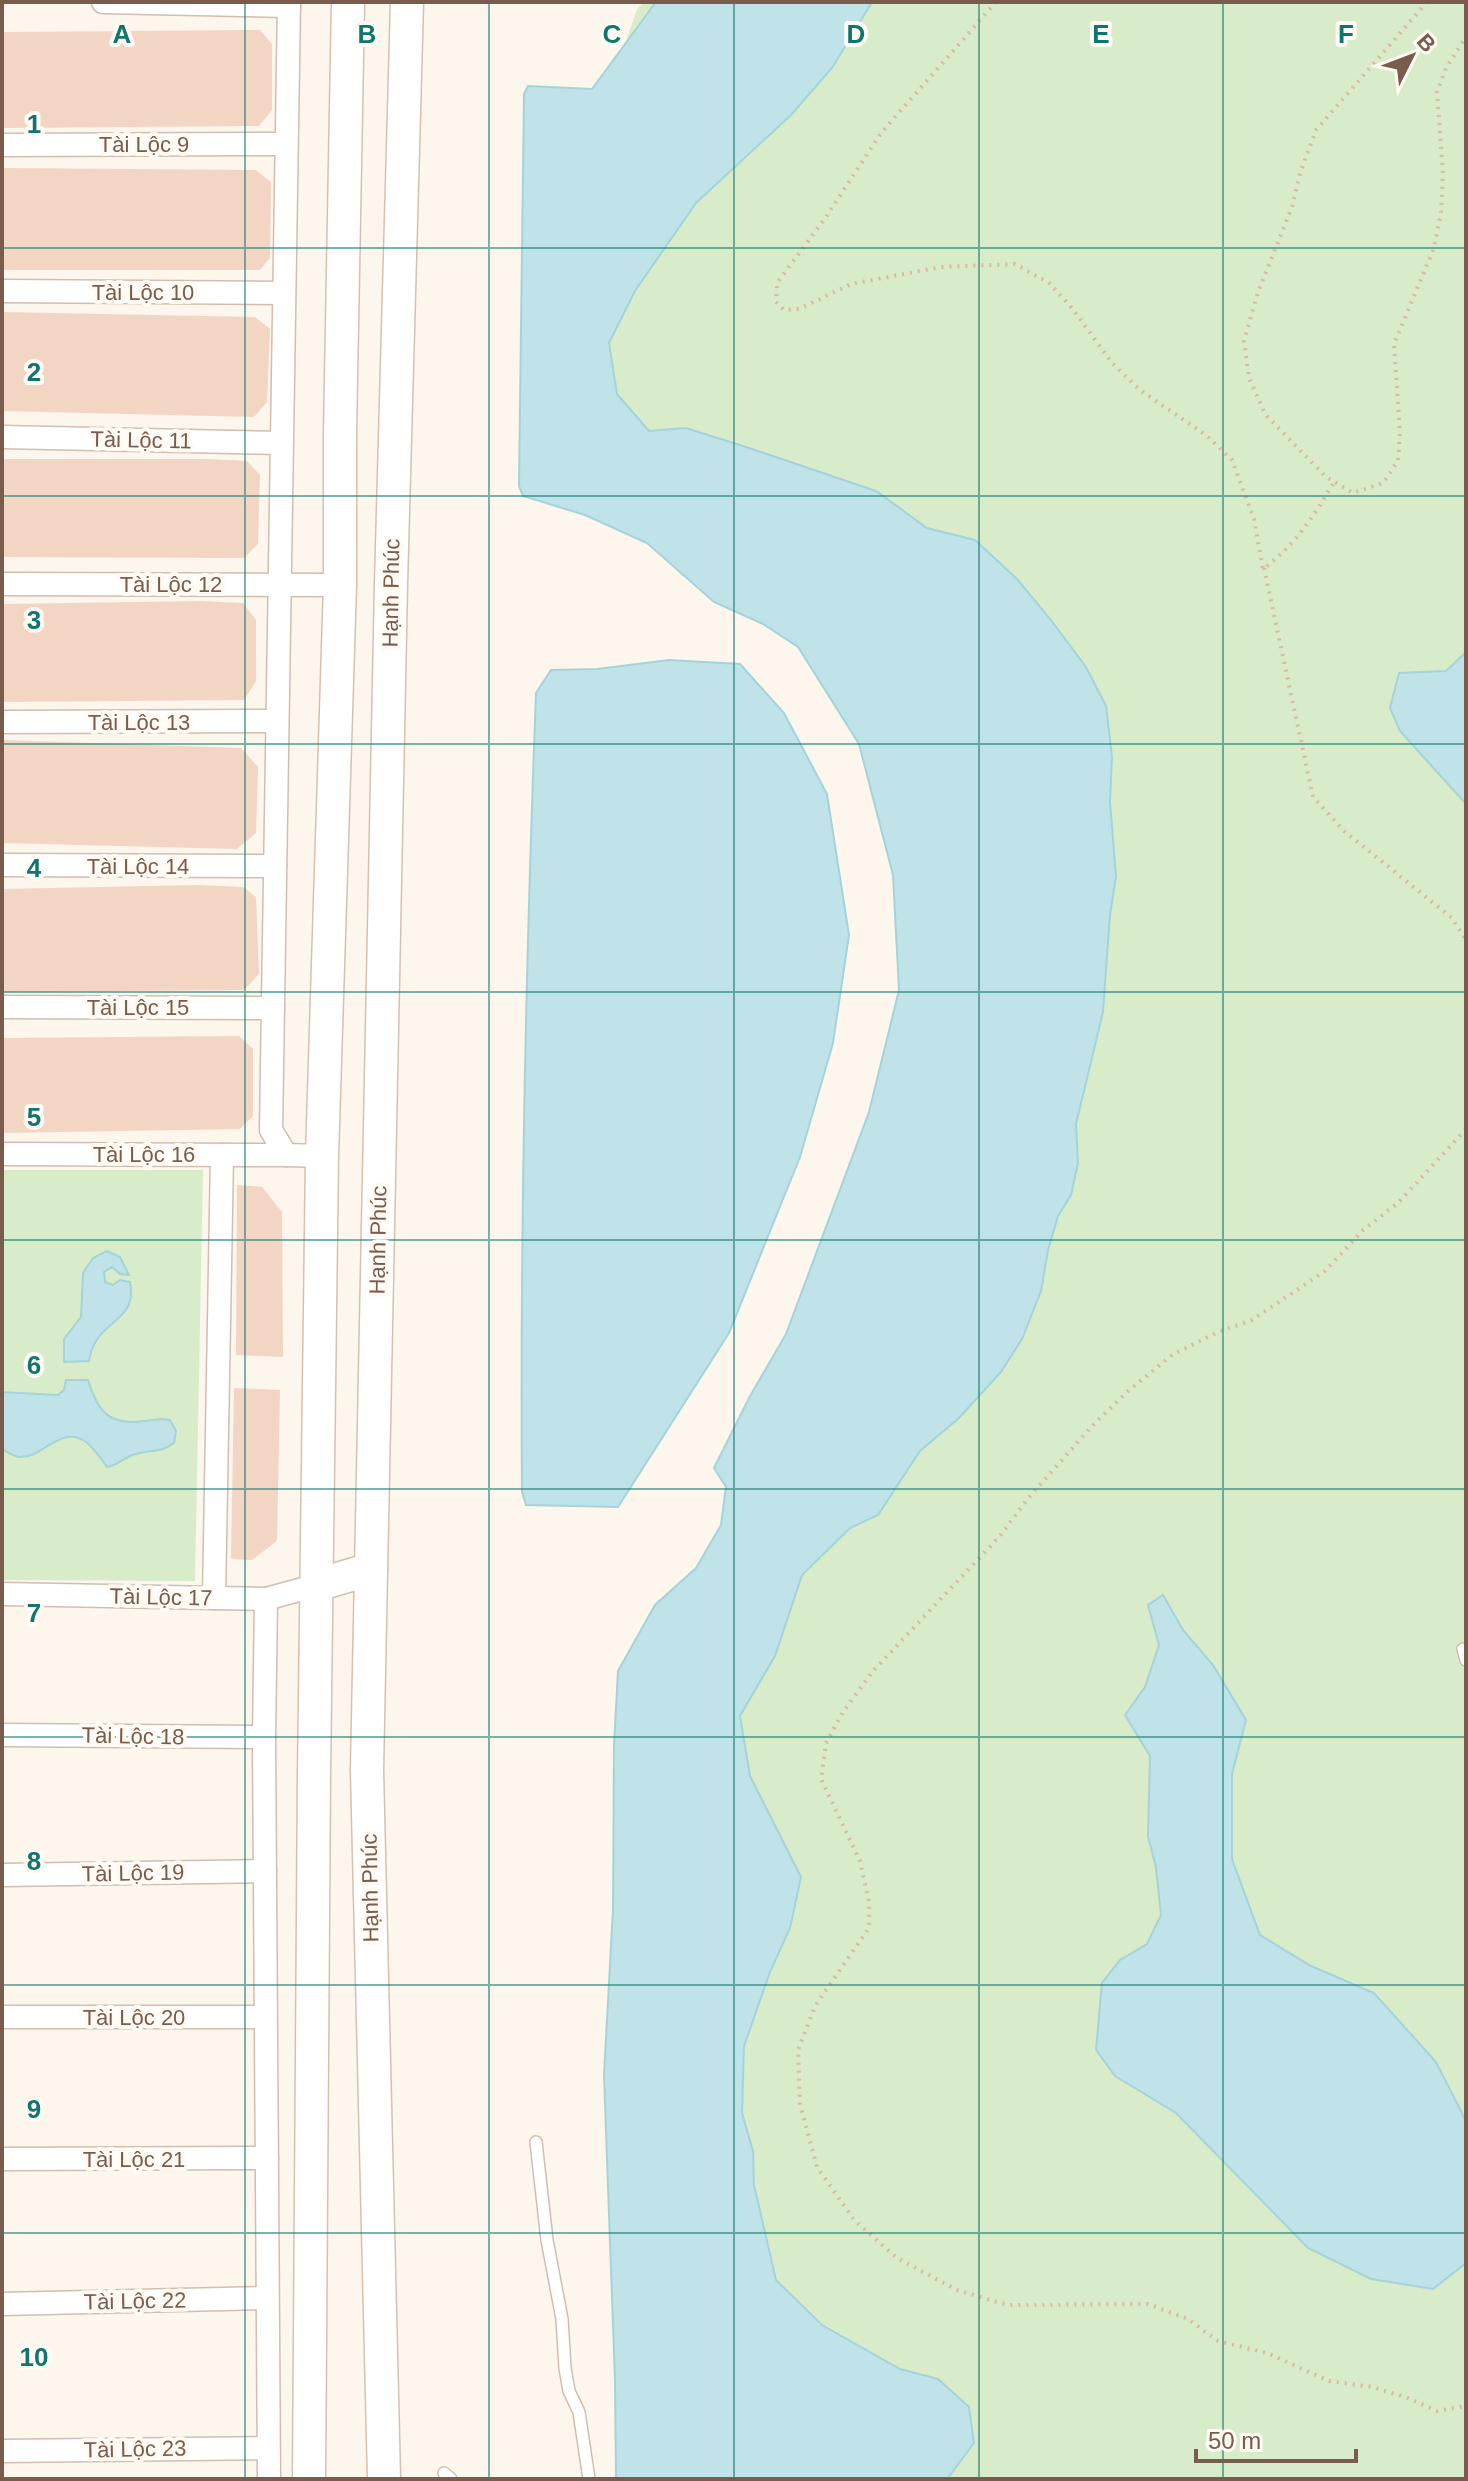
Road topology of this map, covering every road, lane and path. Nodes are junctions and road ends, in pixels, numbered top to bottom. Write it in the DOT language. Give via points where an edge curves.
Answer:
graph roads {
  1 [pos="103,2"];
  2 [pos="348,2"];
  3 [pos="407,2"];
  4 [pos="996,2"];
  5 [pos="1427,2"];
  6 [pos="289,4"];
  7 [pos="1466,37"];
  8 [pos="286,144"];
  9 [pos="2,145"];
  10 [pos="2,291"];
  11 [pos="283,293"];
  12 [pos="2,437"];
  13 [pos="281,443"];
  14 [pos="1334,482"];
  15 [pos="1262,562"];
  16 [pos="2,584"];
  17 [pos="279,584"];
  18 [pos="391,584"];
  19 [pos="340,585"];
  20 [pos="277,721"];
  21 [pos="2,722"];
  22 [pos="2,865"];
  23 [pos="275,866"];
  24 [pos="1466,940"];
  25 [pos="2,1007"];
  26 [pos="273,1008"];
  27 [pos="1466,1129"];
  28 [pos="2,1154"];
  29 [pos="222,1155"];
  30 [pos="286,1155"];
  31 [pos="322,1156"];
  32 [pos="371,1569"];
  33 [pos="317,1585"];
  34 [pos="2,1594"];
  35 [pos="214,1598"];
  36 [pos="266,1599"];
  37 [pos="2,1735"];
  38 [pos="264,1737"];
  39 [pos="265,1871"];
  40 [pos="2,1875"];
  41 [pos="2,2017"];
  42 [pos="265,2017"];
  43 [pos="536,2142"];
  44 [pos="267,2158"];
  45 [pos="2,2159"];
  46 [pos="267,2298"];
  47 [pos="2,2304"];
  48 [pos="1466,2406"];
  49 [pos="268,2448"];
  50 [pos="2,2451"];
  51 [pos="269,2479"];
  52 [pos="309,2479"];
  53 [pos="384,2479"];
  54 [pos="589,2479"];
  1 -- 6 [label="street"];
  2 -- 19 [label="street"];
  3 -- 18 [label="street, Hạnh Phúc"];
  4 -- 15 [label="path" via="881,133 777,283 776,302 784,310 799,309 851,284 941,267 1015,264 1049,283 1140,390 1206,435 1232,460 1254,519"];
  5 -- 14 [label="path" via="1316,130 1244,341 1249,378 1265,414"];
  6 -- 8 [label="street"];
  7 -- 14 [label="path" via="1437,92 1443,173 1434,248 1394,344 1398,461 1383,483 1353,493"];
  8 -- 9 [label="street, Tài Lộc 9"];
  8 -- 11 [label="street"];
  10 -- 11 [label="street, Tài Lộc 10"];
  11 -- 13 [label="street"];
  12 -- 13 [label="street, Tài Lộc 11"];
  13 -- 17 [label="street"];
  14 -- 15 [label="path" via="1279,557 1263,569"];
  15 -- 24 [label="path" via="1313,797 1344,831 1452,918"];
  16 -- 17 [label="street, Tài Lộc 12"];
  17 -- 19 [label="street, Tài Lộc 12"];
  17 -- 20 [label="street"];
  18 -- 19 [label="street"];
  18 -- 32 [label="street, Hạnh Phúc"];
  19 -- 31 [label="street"];
  20 -- 21 [label="street, Tài Lộc 13"];
  20 -- 23 [label="street"];
  22 -- 23 [label="street, Tài Lộc 14"];
  23 -- 26 [label="street"];
  25 -- 26 [label="street, Tài Lộc 15"];
  26 -- 30 [label="street" via="271,1130"];
  27 -- 48 [label="path" via="1325,1271 1252,1320 1172,1355 1127,1392 873,1671 843,1712 826,1743 821,1779 860,1861 869,1928 815,2006 798,2050 800,2104 817,2167 855,2221 897,2258 957,2290 1008,2305 1148,2304 1188,2319 1218,2341 1267,2353 1329,2381 1372,2387 1437,2411"];
  28 -- 29 [label="street, Tài Lộc 16"];
  29 -- 30 [label="street, Tài Lộc 16"];
  29 -- 35 [label="street"];
  30 -- 31 [label="street, Tài Lộc 16"];
  31 -- 33 [label="street"];
  32 -- 33 [label="street"];
  32 -- 53 [label="street, Hạnh Phúc" via="367,1770"];
  33 -- 36 [label="street, Tài Lộc 17"];
  33 -- 52 [label="street"];
  34 -- 35 [label="street, Tài Lộc 17"];
  35 -- 36 [label="street, Tài Lộc 17"];
  36 -- 38 [label="street"];
  37 -- 38 [label="street, Tài Lộc 18"];
  38 -- 39 [label="street"];
  39 -- 40 [label="street, Tài Lộc 19"];
  39 -- 42 [label="street"];
  41 -- 42 [label="street, Tài Lộc 20"];
  42 -- 44 [label="street"];
  43 -- 54 [label="lane" via="565,2368 579,2412"];
  44 -- 45 [label="street, Tài Lộc 21"];
  44 -- 46 [label="street"];
  46 -- 47 [label="street, Tài Lộc 22"];
  46 -- 49 [label="street"];
  49 -- 50 [label="street, Tài Lộc 23"];
  49 -- 51 [label="street"];
}
